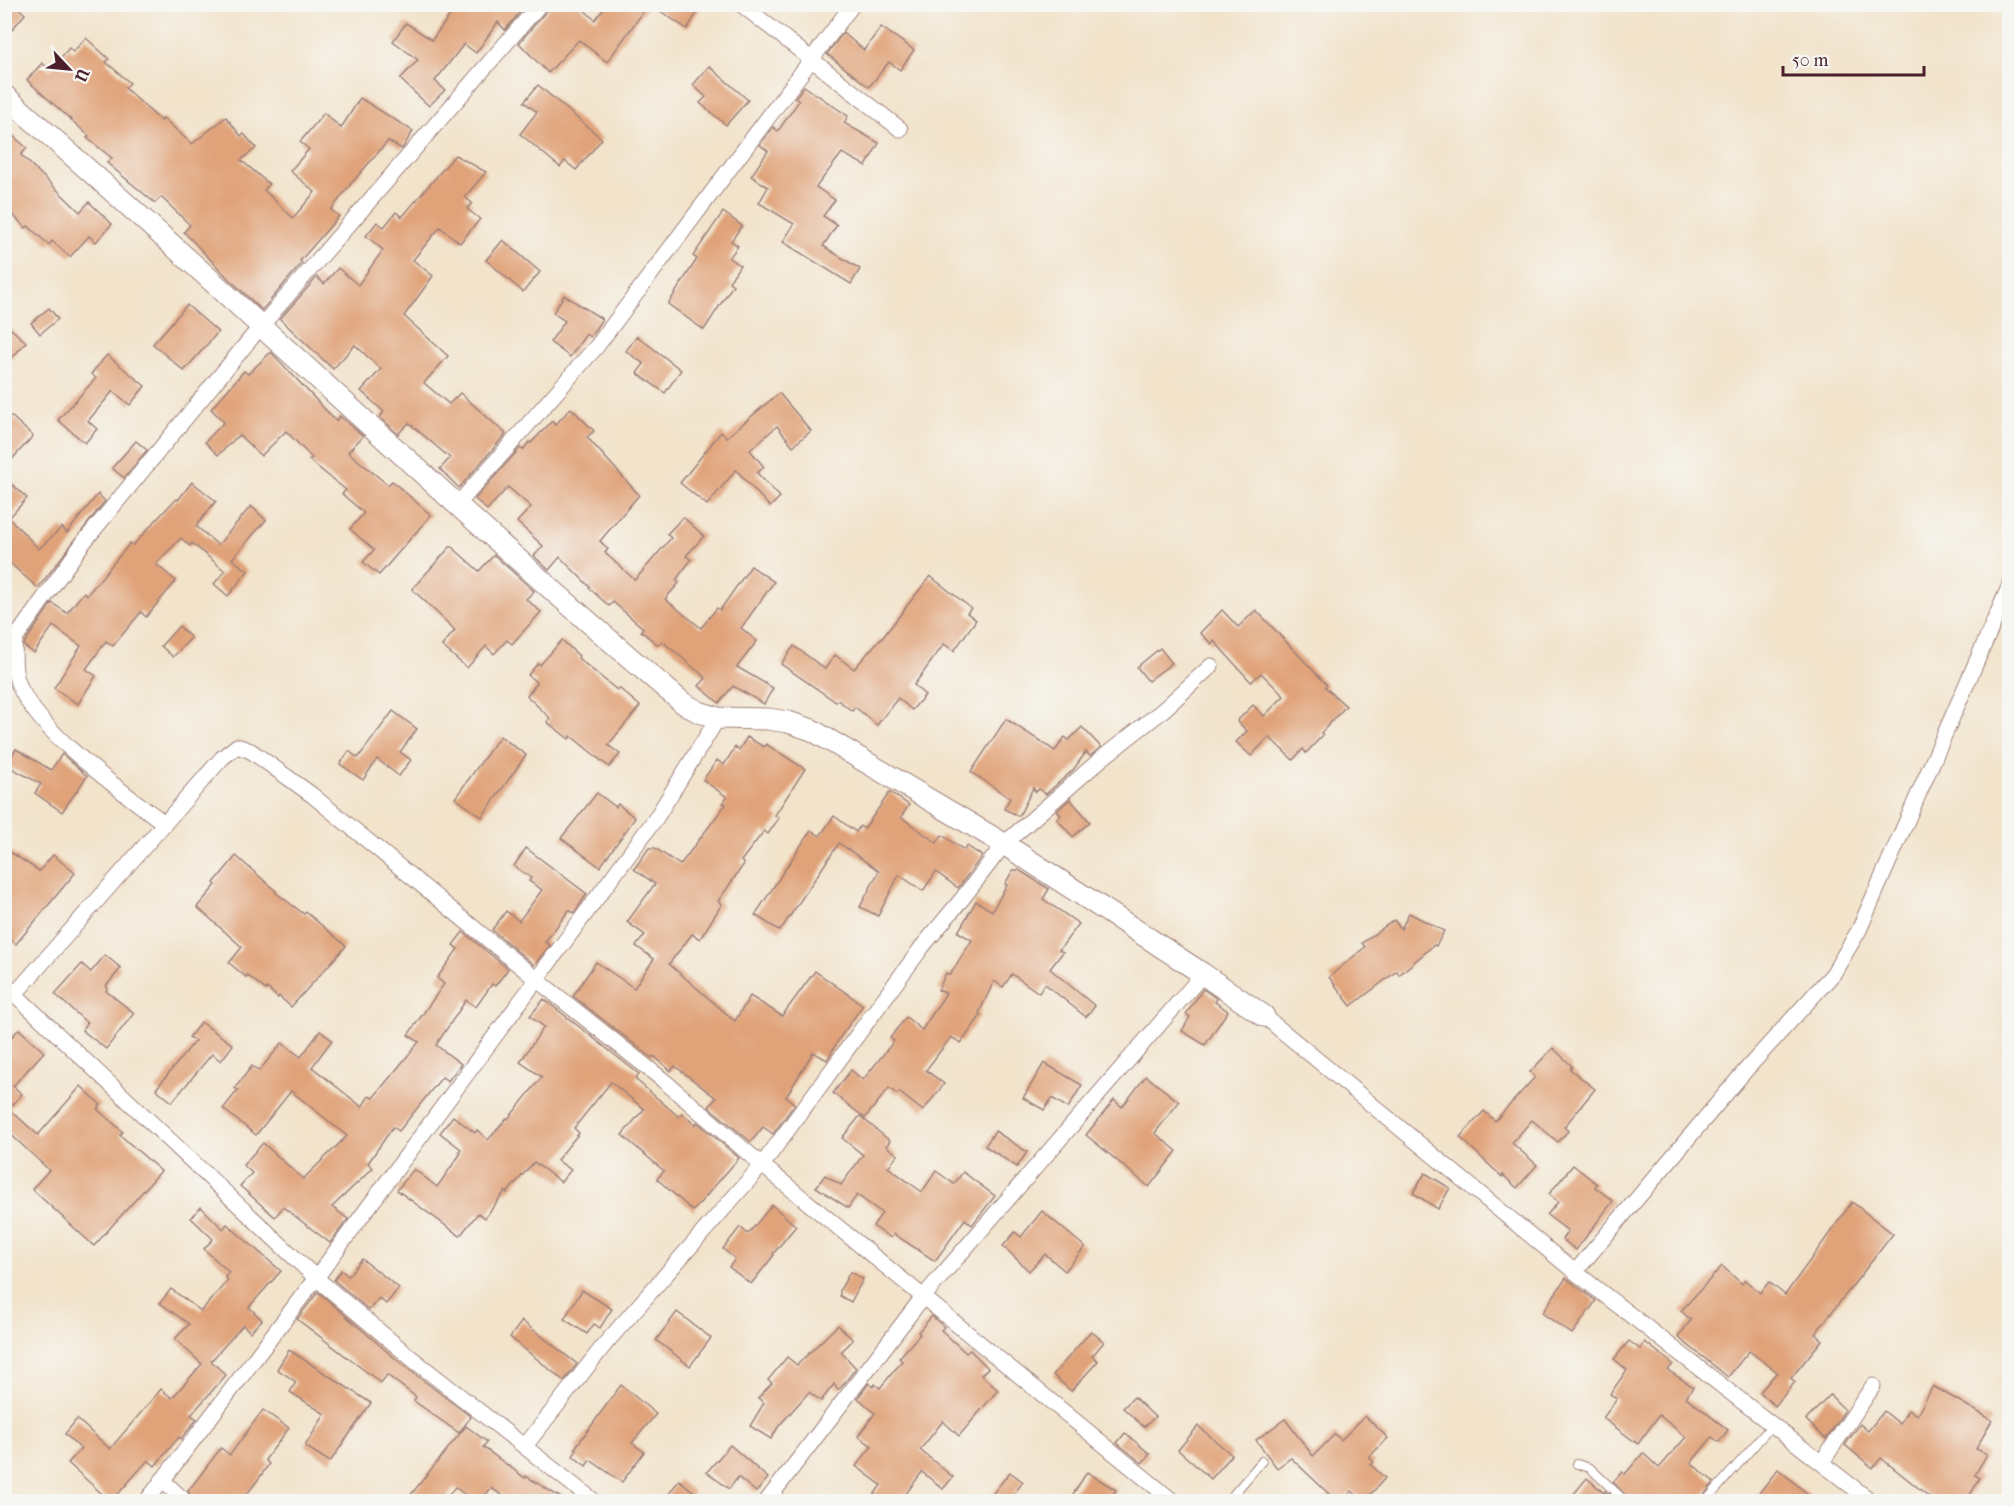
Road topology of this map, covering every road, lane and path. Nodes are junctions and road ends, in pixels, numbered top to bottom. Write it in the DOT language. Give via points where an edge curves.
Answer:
graph roads {
  1 [pos="540,4"];
  2 [pos="741,4"];
  3 [pos="853,4"];
  4 [pos="811,60"];
  5 [pos="4,95"];
  6 [pos="900,129"];
  7 [pos="261,326"];
  8 [pos="457,505"];
  9 [pos="2010,585"];
  10 [pos="1211,666"];
  11 [pos="718,718"];
  12 [pos="164,823"];
  13 [pos="1004,844"];
  14 [pos="1203,974"];
  15 [pos="536,979"];
  16 [pos="10,989"];
  17 [pos="1264,1016"];
  18 [pos="762,1165"];
  19 [pos="1575,1272"];
  20 [pos="316,1278"];
  21 [pos="923,1297"];
  22 [pos="1873,1386"];
  23 [pos="1773,1424"];
  24 [pos="525,1446"];
  25 [pos="1262,1461"];
  26 [pos="1822,1462"];
  27 [pos="1577,1464"];
  28 [pos="162,1480"];
  29 [pos="1865,1499"];
  30 [pos="146,1502"];
  31 [pos="186,1502"];
  32 [pos="595,1502"];
  33 [pos="766,1502"];
  34 [pos="1174,1502"];
  35 [pos="1227,1502"];
  36 [pos="1626,1502"];
  37 [pos="1705,1502"];
  1 -- 7 [label="street"];
  2 -- 4 [label="street"];
  3 -- 4 [label="street"];
  4 -- 6 [label="street"];
  4 -- 8 [label="street" via="597,346"];
  5 -- 7 [label="street"];
  7 -- 8 [label="street"];
  7 -- 12 [label="street" via="83,543 15,639 16,677 38,716 101,774"];
  8 -- 11 [label="street" via="683,703"];
  9 -- 19 [label="street" via="1859,930 1833,974 1745,1071"];
  10 -- 13 [label="street"];
  11 -- 13 [label="street" via="788,722 813,730"];
  11 -- 15 [label="street" via="656,818"];
  12 -- 15 [label="street" via="237,746 312,795"];
  12 -- 16 [label="street"];
  13 -- 14 [label="street"];
  13 -- 18 [label="street" via="922,947"];
  14 -- 17 [label="street"];
  14 -- 21 [label="street"];
  15 -- 18 [label="street"];
  15 -- 20 [label="street"];
  16 -- 20 [label="street"];
  17 -- 19 [label="street"];
  18 -- 21 [label="street"];
  18 -- 24 [label="street" via="605,1344"];
  19 -- 23 [label="street"];
  20 -- 24 [label="street"];
  20 -- 28 [label="street"];
  21 -- 33 [label="street"];
  21 -- 34 [label="street"];
  22 -- 26 [label="street"];
  23 -- 26 [label="street"];
  23 -- 37 [label="lane"];
  24 -- 32 [label="street"];
  25 -- 35 [label="lane"];
  26 -- 29 [label="street"];
  27 -- 36 [label="lane" via="1590,1468"];
  28 -- 30 [label="street"];
  28 -- 31 [label="street"];
}
